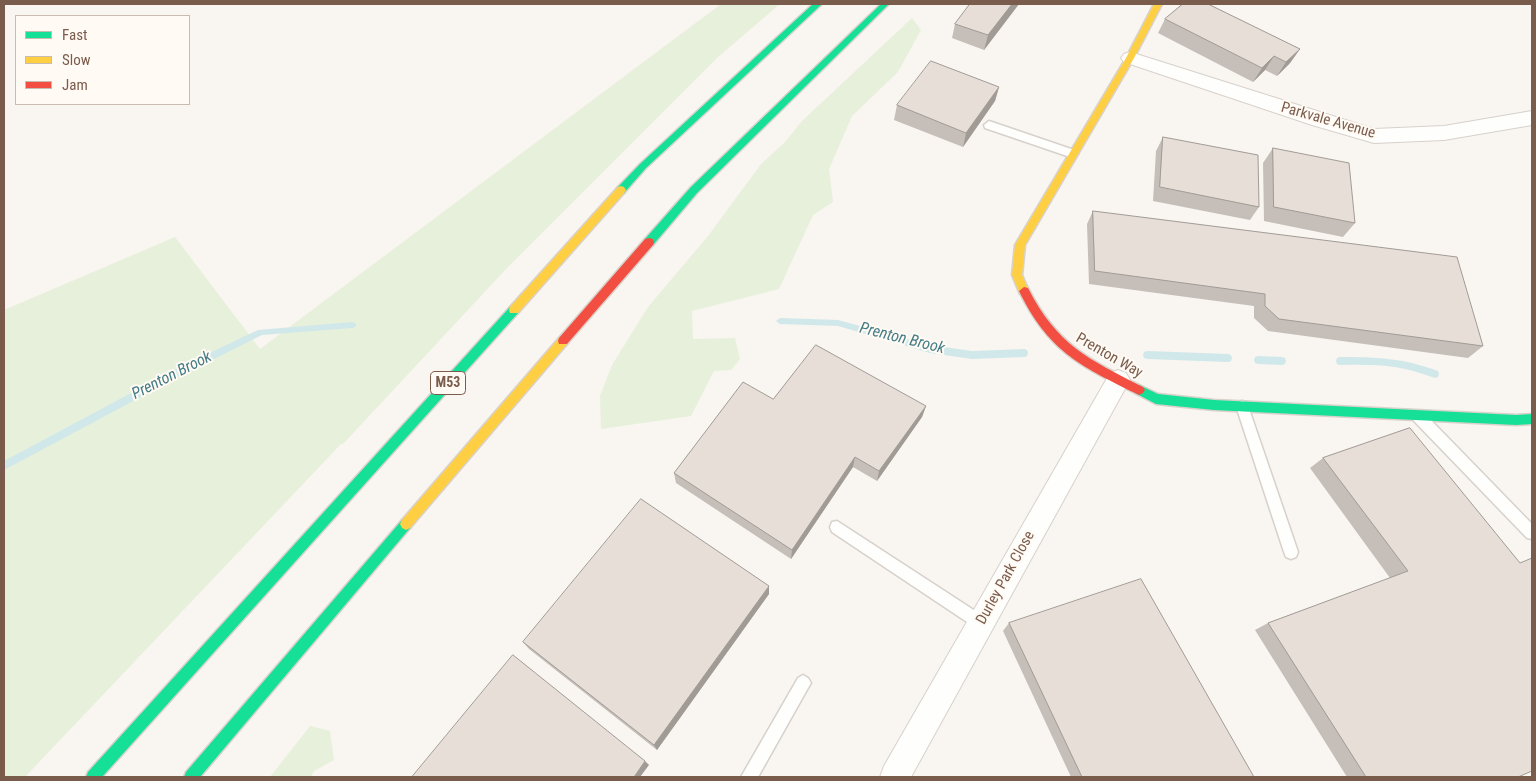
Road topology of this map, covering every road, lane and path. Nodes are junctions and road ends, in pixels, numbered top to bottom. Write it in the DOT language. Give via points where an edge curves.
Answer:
graph roads {
  1 [pos="818,4"];
  2 [pos="885,4"];
  3 [pos="1154,5"];
  4 [pos="1130,58"];
  5 [pos="1532,118"];
  6 [pos="989,125"];
  7 [pos="1073,154"];
  8 [pos="1118,380"];
  9 [pos="1242,406"];
  10 [pos="1417,415"];
  11 [pos="1532,419"];
  12 [pos="838,527"];
  13 [pos="1532,533"];
  14 [pos="1291,552"];
  15 [pos="981,623"];
  16 [pos="803,683"];
  17 [pos="93,777"];
  18 [pos="191,777"];
  19 [pos="749,777"];
  20 [pos="895,777"];
  1 -- 17 [label="main road, M53" via="643,166"];
  2 -- 18 [label="main road" via="694,190"];
  3 -- 4 [label="main road, Prenton Way"];
  4 -- 5 [label="street, Parkvale Avenue" via="1374,136 1444,133"];
  4 -- 7 [label="main road, Prenton Way"];
  6 -- 7 [label="lane"];
  7 -- 8 [label="main road, Prenton Way" via="1020,245 1017,275 1033,312 1057,342 1089,365"];
  8 -- 9 [label="main road, Prenton Way" via="1156,399"];
  8 -- 15 [label="street, Durley Park Close"];
  9 -- 10 [label="main road, Prenton Way"];
  9 -- 14 [label="lane"];
  10 -- 11 [label="main road, Prenton Way"];
  10 -- 13 [label="lane"];
  12 -- 15 [label="lane"];
  15 -- 20 [label="street, Durley Park Close"];
  16 -- 19 [label="lane"];
}
